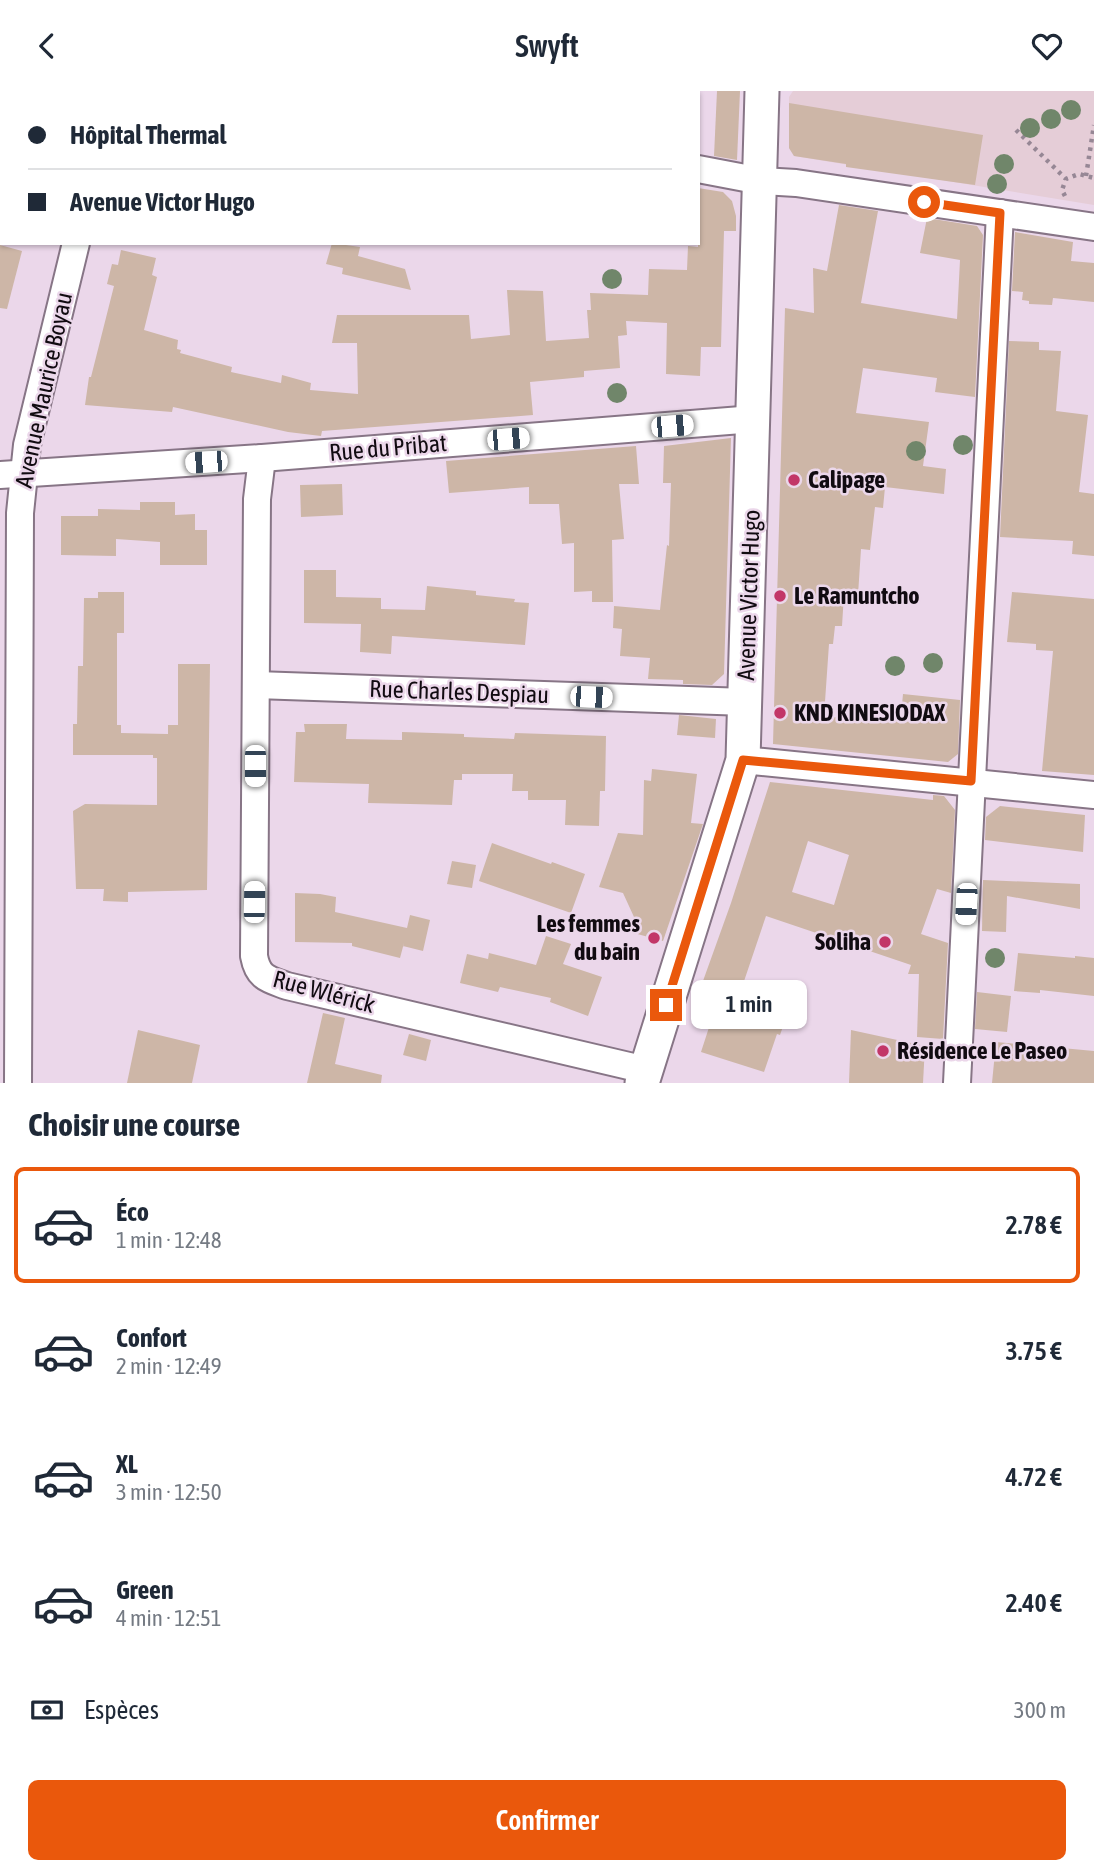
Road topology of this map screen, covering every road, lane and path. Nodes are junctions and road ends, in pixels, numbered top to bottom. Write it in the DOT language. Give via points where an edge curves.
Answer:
graph roads {
  1 [pos="762,91"];
  2 [pos="1094,125"];
  3 [pos="1016,129"];
  4 [pos="700,169"];
  5 [pos="1086,176"];
  6 [pos="1094,178"];
  7 [pos="1066,179"];
  8 [pos="761,181"];
  9 [pos="1067,200"];
  10 [pos="1000,213"];
  11 [pos="1094,227"];
  12 [pos="76,245"];
  13 [pos="754,419"];
  14 [pos="262,458"];
  15 [pos="11,475"];
  16 [pos="256,685"];
  17 [pos="746,702"];
  18 [pos="743,760"];
  19 [pos="971,781"];
  20 [pos="1094,795"];
  21 [pos="644,1076"];
  22 [pos="18,1083"];
  23 [pos="957,1083"];
  1 -- 8 [label="main road, Avenue Victor Hugo"];
  2 -- 5 [label="path"];
  3 -- 7 [label="path"];
  4 -- 8 [label="street"];
  5 -- 6 [label="path"];
  5 -- 7 [label="path"];
  7 -- 9 [label="path" via="1062,190"];
  8 -- 10 [label="street"];
  8 -- 13 [label="main road, Avenue Victor Hugo"];
  10 -- 11 [label="street"];
  10 -- 19 [label="street"];
  12 -- 15 [label="street, Avenue Maurice Boyau" via="27,445"];
  13 -- 14 [label="street, Rue du Pribat"];
  13 -- 17 [label="main road, Avenue Victor Hugo"];
  14 -- 15 [label="street, Rue du Pribat"];
  14 -- 16 [label="street, Rue Wlérick" via="257,499"];
  15 -- 22 [label="street, Avenue Maurice Boyau" via="20,513"];
  16 -- 17 [label="street, Rue Charles Despiau"];
  16 -- 21 [label="street, Rue Wlérick" via="256,969 287,986"];
  17 -- 18 [label="main road, Avenue Victor Hugo"];
  18 -- 19 [label="street"];
  18 -- 21 [label="main road, Avenue Victor Hugo"];
  19 -- 20 [label="street"];
  19 -- 23 [label="street"];
}
